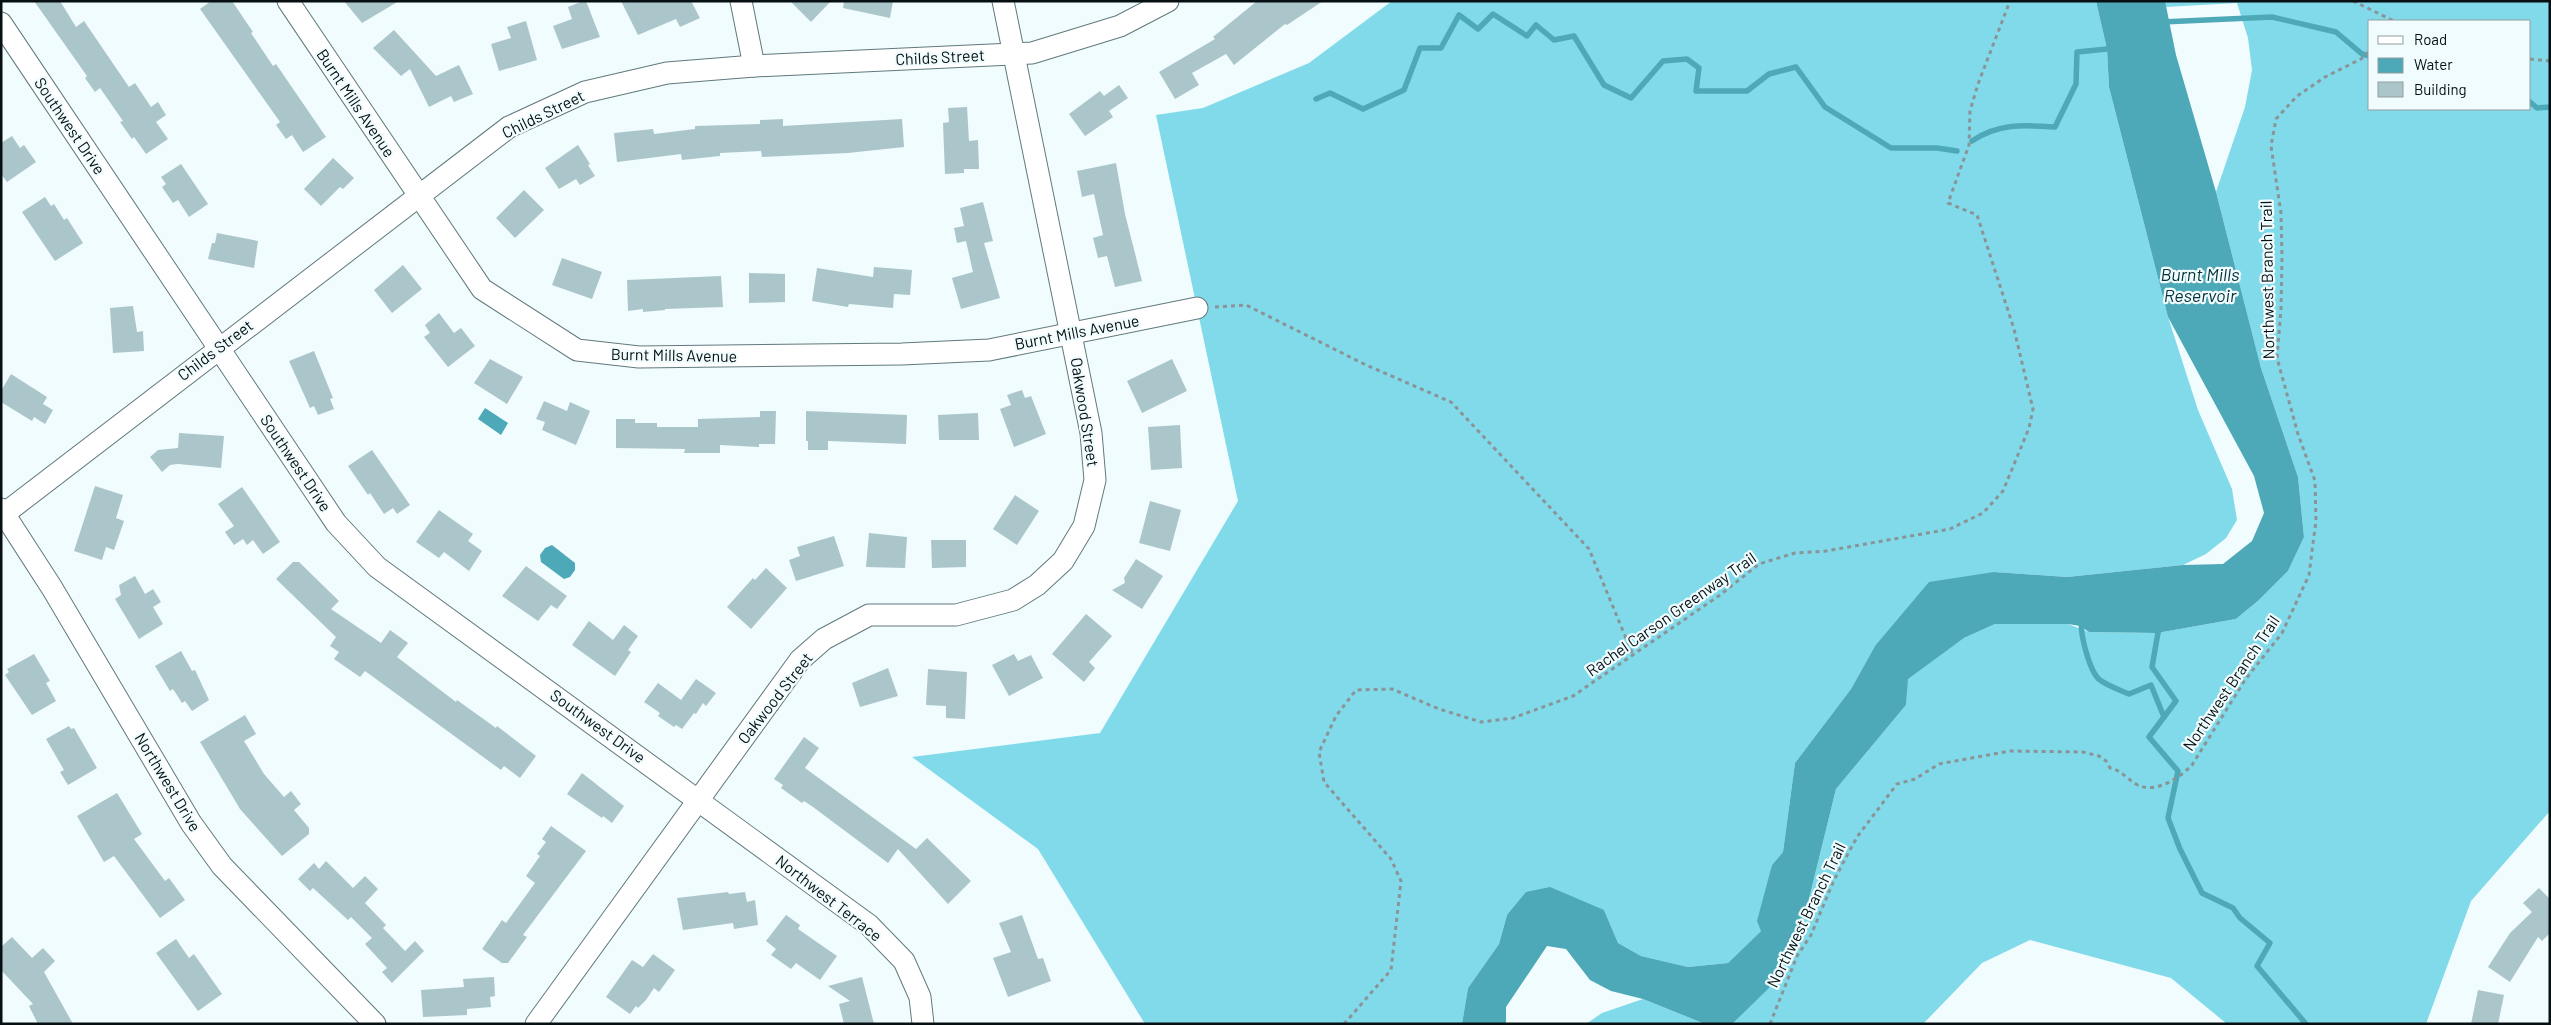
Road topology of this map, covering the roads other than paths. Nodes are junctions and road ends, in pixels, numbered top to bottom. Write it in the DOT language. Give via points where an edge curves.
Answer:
graph roads {
  1 [pos="288,1"];
  2 [pos="741,1"];
  3 [pos="1003,1"];
  4 [pos="1168,1"];
  5 [pos="1,23"];
  6 [pos="1014,54"];
  7 [pos="754,66"];
  8 [pos="417,196"];
  9 [pos="1197,308"];
  10 [pos="1071,334"];
  11 [pos="218,348"];
  12 [pos="2,512"];
  13 [pos="698,799"];
  14 [pos="375,1024"];
  15 [pos="536,1024"];
  16 [pos="922,1024"];
  1 -- 8 [label="street, Burnt Mills Avenue"];
  2 -- 7 [label="street"];
  3 -- 6 [label="street, Oakwood Street"];
  4 -- 6 [label="street, Childs Street" via="1120,26 1032,53"];
  5 -- 11 [label="street, Southwest Drive"];
  6 -- 7 [label="street, Childs Street"];
  6 -- 10 [label="street, Oakwood Street"];
  7 -- 8 [label="street, Childs Street" via="668,73 585,92 509,126"];
  8 -- 10 [label="street, Burnt Mills Avenue" via="482,289 577,350 639,357 902,354 989,350"];
  8 -- 11 [label="street, Childs Street"];
  9 -- 10 [label="street, Burnt Mills Avenue"];
  10 -- 13 [label="street, Oakwood Street" via="1091,433 1095,480 1084,526 1063,561 1037,586 1013,600 956,615 869,615 824,639 800,660"];
  11 -- 12 [label="street, Childs Street"];
  11 -- 13 [label="street, Southwest Drive" via="336,523 377,567"];
  12 -- 14 [label="street, Northwest Drive" via="52,588 191,822 222,866"];
  13 -- 15 [label="street, Oakwood Street"];
  13 -- 16 [label="street, Northwest Terrace" via="869,925 904,961 920,997"];
}
